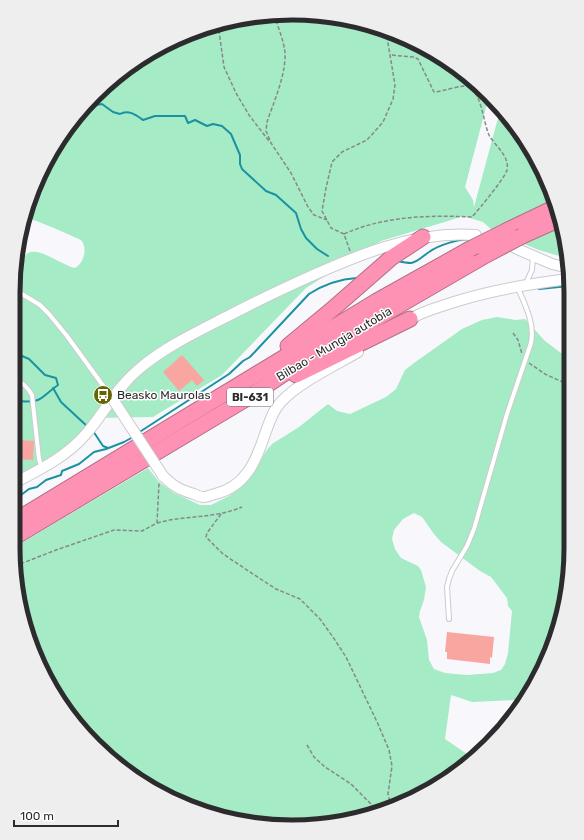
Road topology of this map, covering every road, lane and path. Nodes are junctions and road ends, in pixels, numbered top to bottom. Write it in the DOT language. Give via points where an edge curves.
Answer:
graph roads {
  1 [pos="276,21"];
  2 [pos="219,30"];
  3 [pos="387,37"];
  4 [pos="391,55"];
  5 [pos="470,86"];
  6 [pos="470,86"];
  7 [pos="271,143"];
  8 [pos="551,209"];
  9 [pos="327,220"];
  10 [pos="555,222"];
  11 [pos="344,234"];
  12 [pos="476,235"];
  13 [pos="423,237"];
  14 [pos="519,242"];
  15 [pos="533,256"];
  16 [pos="353,258"];
  17 [pos="563,266"];
  18 [pos="563,279"];
  19 [pos="521,286"];
  20 [pos="20,292"];
  21 [pos="410,319"];
  22 [pos="513,333"];
  23 [pos="526,361"];
  24 [pos="264,369"];
  25 [pos="20,382"];
  26 [pos="564,383"];
  27 [pos="249,397"];
  28 [pos="112,398"];
  29 [pos="42,469"];
  30 [pos="163,476"];
  31 [pos="20,480"];
  32 [pos="242,507"];
  33 [pos="221,514"];
  34 [pos="20,518"];
  35 [pos="157,523"];
  36 [pos="20,534"];
  37 [pos="21,564"];
  38 [pos="449,619"];
  39 [pos="308,745"];
  40 [pos="390,802"];
  41 [pos="374,807"];
  1 -- 7 [label="path" via="285,54 284,70 267,122 266,131"];
  2 -- 7 [label="path" via="224,67 249,115"];
  3 -- 4 [label="path"];
  4 -- 6 [label="path" via="418,59 434,92"];
  4 -- 9 [label="path" via="395,84 393,99 383,122 367,140 342,152 332,162 322,211"];
  5 -- 11 [label="path" via="478,98 490,136 505,156 508,169 472,217 402,218 360,227"];
  7 -- 9 [label="path" via="314,215"];
  8 -- 24 [label="highway, Bilbao - Mungia autobia / BI-631, bridge" via="377,301"];
  9 -- 11 [label="path" via="331,228"];
  10 -- 14 [label="highway, Bilbao - Mungia autobia / BI-631"];
  11 -- 16 [label="path"];
  12 -- 13 [label="street" via="446,234"];
  13 -- 16 [label="street"];
  13 -- 24 [label="highway" via="391,258 274,357"];
  14 -- 15 [label="street"];
  14 -- 27 [label="highway, Bilbao - Mungia autobia / BI-631, bridge" via="486,255 303,361"];
  15 -- 17 [label="street"];
  15 -- 19 [label="lane" via="532,270"];
  16 -- 28 [label="street" via="256,301 165,349 123,383"];
  18 -- 19 [label="street"];
  19 -- 21 [label="street" via="456,301"];
  19 -- 23 [label="lane" via="533,332"];
  20 -- 28 [label="lane" via="49,314"];
  21 -- 27 [label="highway"];
  21 -- 30 [label="street" via="305,383 280,402 249,471 234,486 224,492 203,497 181,491"];
  22 -- 23 [label="path"];
  23 -- 26 [label="path"];
  23 -- 38 [label="lane" via="507,414 474,529 449,579"];
  24 -- 34 [label="highway, Bilbao - Mungia autobia / BI-631"];
  25 -- 29 [label="lane" via="28,388 32,396 38,459"];
  27 -- 36 [label="highway, Bilbao - Mungia autobia / BI-631"];
  28 -- 29 [label="street" via="86,434 69,451"];
  28 -- 30 [label="street, bridge"];
  29 -- 31 [label="street"];
  30 -- 35 [label="path" via="158,486"];
  32 -- 33 [label="path"];
  33 -- 35 [label="path"];
  33 -- 40 [label="path" via="207,533 206,538 212,545 276,589 305,603 320,619 346,657 389,750 392,766 388,794"];
  35 -- 37 [label="path" via="142,531 114,530"];
  39 -- 41 [label="path" via="314,757 351,784"];
}
